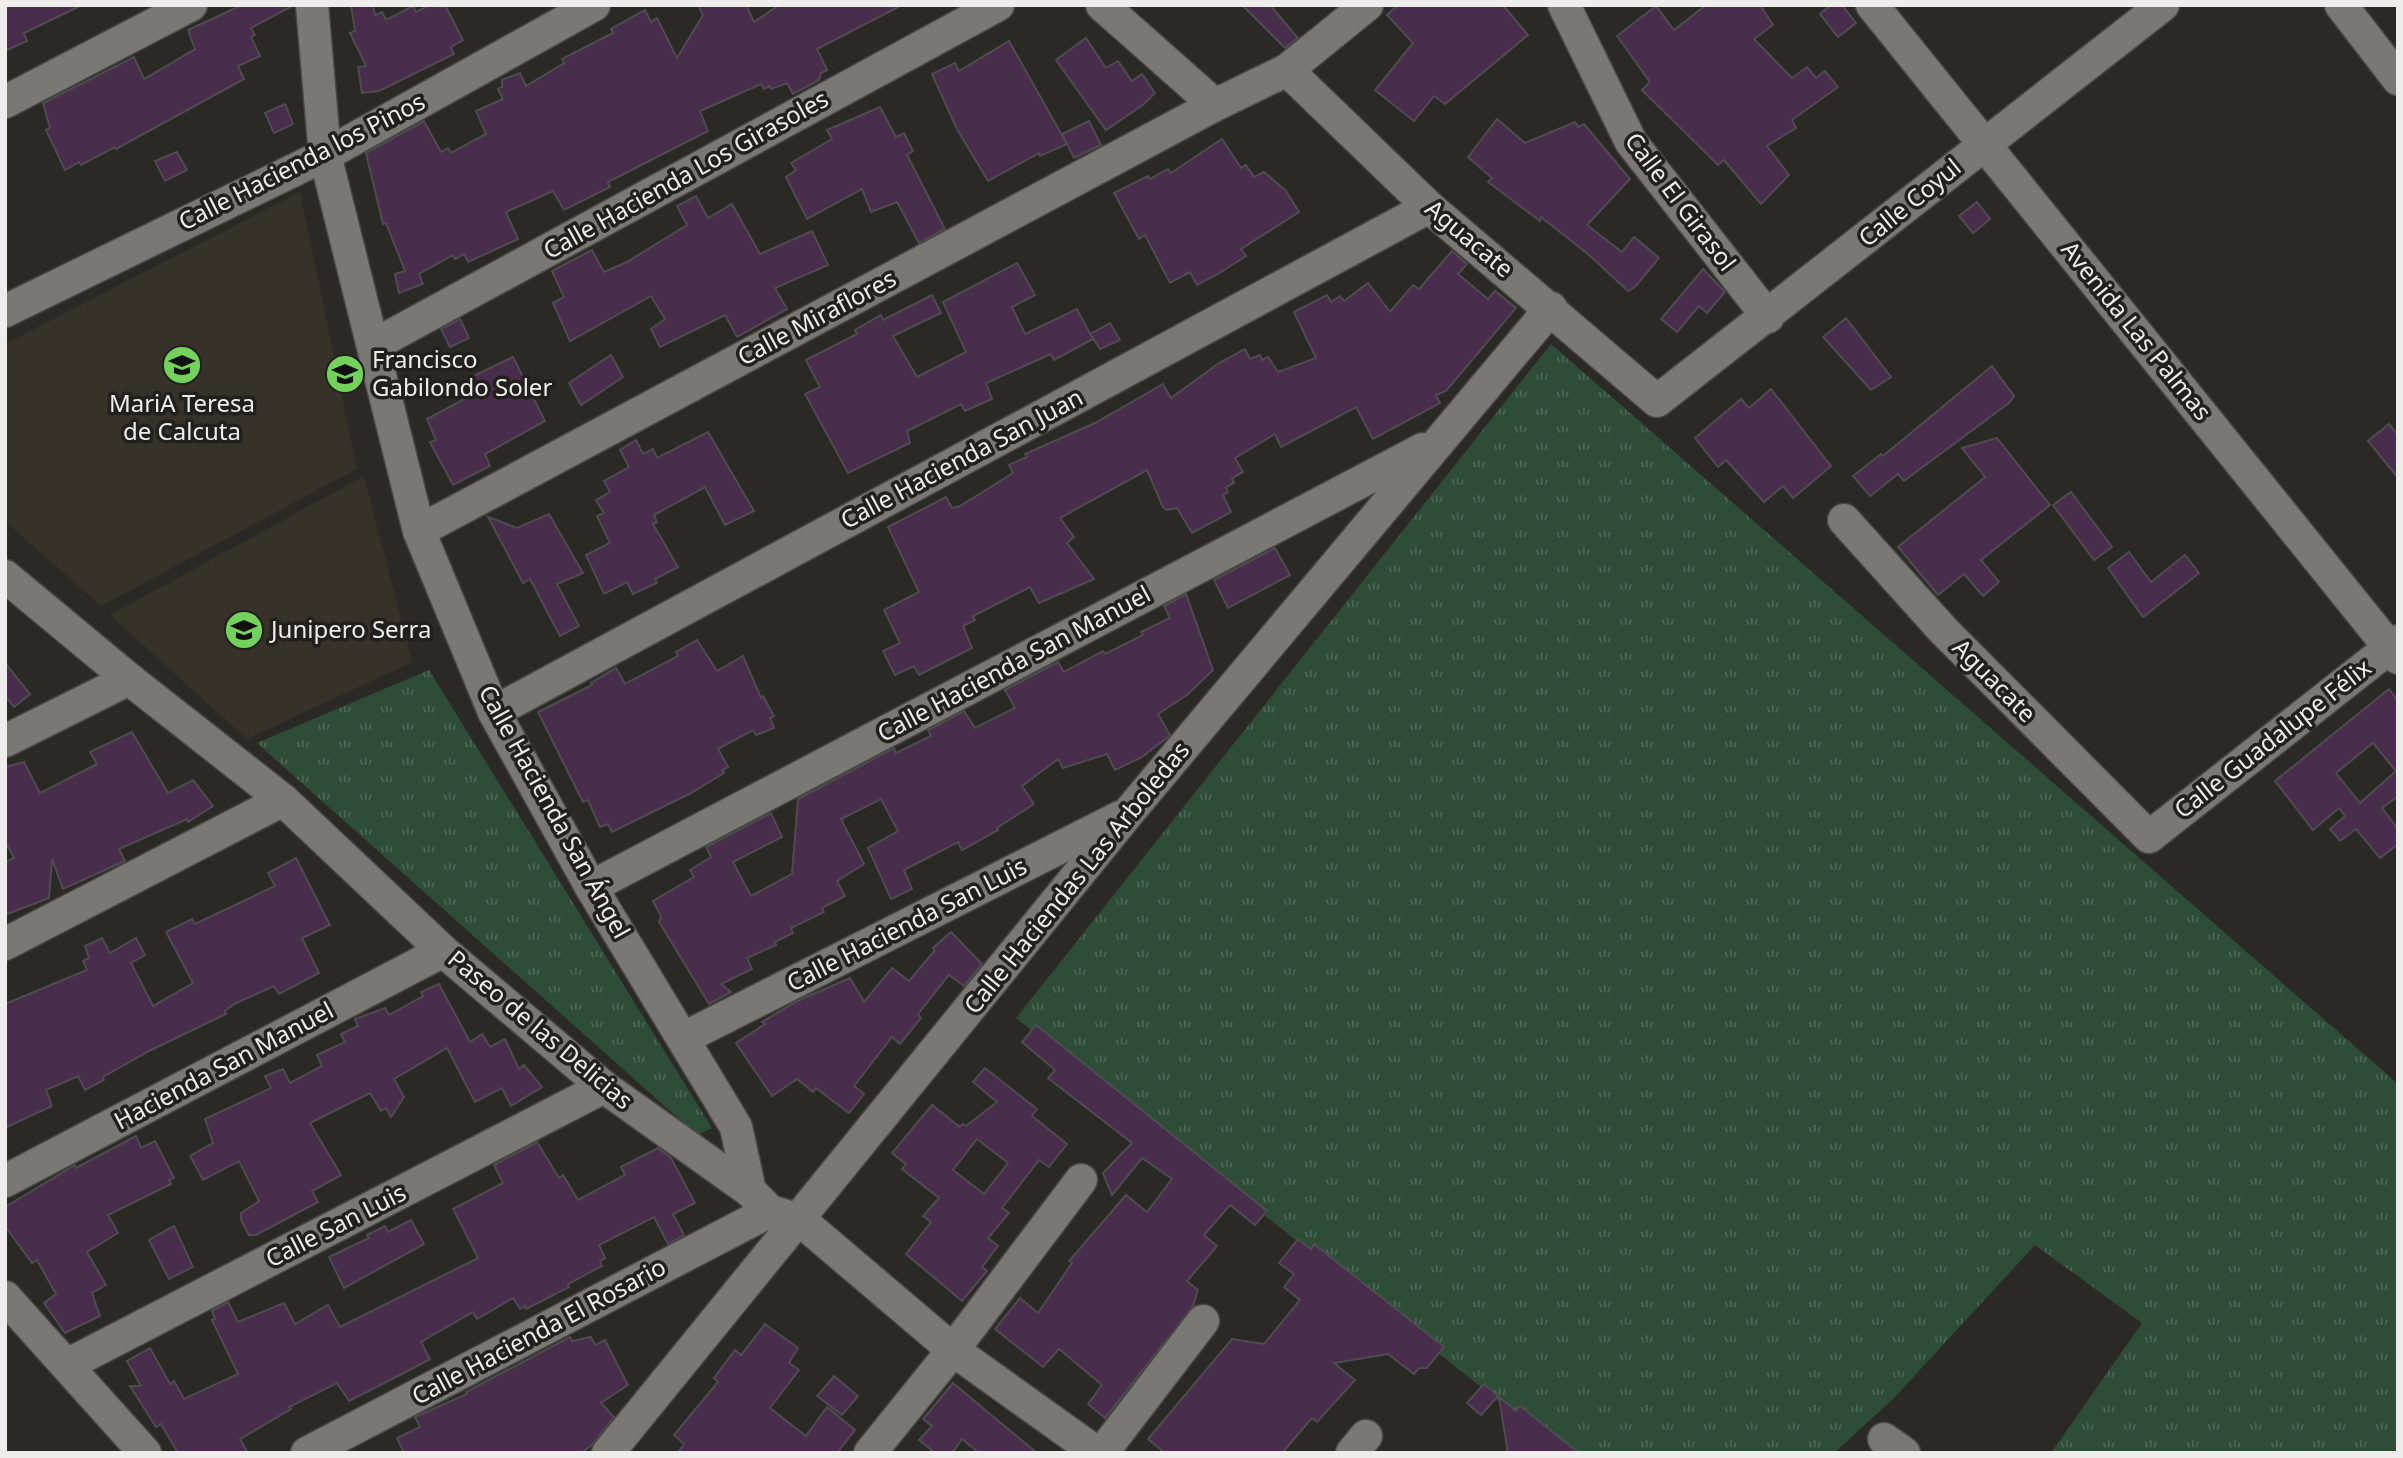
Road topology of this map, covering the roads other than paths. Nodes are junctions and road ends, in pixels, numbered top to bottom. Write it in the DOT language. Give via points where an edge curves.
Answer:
graph roads {
  1 [pos="191,5"];
  2 [pos="312,5"];
  3 [pos="594,5"];
  4 [pos="998,5"];
  5 [pos="1102,5"];
  6 [pos="1367,5"];
  7 [pos="1564,5"];
  8 [pos="1872,5"];
  9 [pos="2163,5"];
  10 [pos="2342,5"];
  11 [pos="1287,70"];
  12 [pos="2398,79"];
  13 [pos="5,102"];
  14 [pos="1215,105"];
  15 [pos="1985,143"];
  16 [pos="325,155"];
  17 [pos="1429,207"];
  18 [pos="1551,308"];
  19 [pos="5,312"];
  20 [pos="1768,317"];
  21 [pos="374,345"];
  22 [pos="1657,401"];
  23 [pos="1437,441"];
  24 [pos="1844,520"];
  25 [pos="419,531"];
  26 [pos="5,576"];
  27 [pos="2395,649"];
  28 [pos="129,679"];
  29 [pos="494,712"];
  30 [pos="5,741"];
  31 [pos="283,800"];
  32 [pos="1129,812"];
  33 [pos="2149,837"];
  34 [pos="591,887"];
  35 [pos="5,944"];
  36 [pos="443,951"];
  37 [pos="684,1038"];
  38 [pos="604,1087"];
  39 [pos="1081,1180"];
  40 [pos="5,1181"];
  41 [pos="774,1207"];
  42 [pos="5,1297"];
  43 [pos="1203,1321"];
  44 [pos="953,1350"];
  45 [pos="67,1366"];
  46 [pos="145,1453"];
  47 [pos="307,1453"];
  48 [pos="608,1453"];
  49 [pos="870,1453"];
  50 [pos="1099,1453"];
  1 -- 13 [label="street"];
  2 -- 16 [label="street, Calle Hacienda San Ángel"];
  3 -- 16 [label="street, Calle Hacienda los Pinos"];
  4 -- 21 [label="street, Calle Hacienda Los Girasoles"];
  5 -- 14 [label="street"];
  6 -- 11 [label="street, Calle Miraflores"];
  7 -- 20 [label="street, Calle El Girasol" via="1631,142"];
  8 -- 15 [label="street, Avenida Las Palmas"];
  9 -- 15 [label="street, Calle Coyul"];
  10 -- 12 [label="street"];
  11 -- 14 [label="street, Calle Miraflores"];
  11 -- 17 [label="street, Aguacate"];
  14 -- 25 [label="street, Calle Miraflores"];
  15 -- 20 [label="street, Calle Coyul"];
  15 -- 27 [label="street, Avenida Las Palmas"];
  16 -- 19 [label="street, Calle Hacienda los Pinos"];
  16 -- 21 [label="street, Calle Hacienda San Ángel"];
  17 -- 18 [label="street, Aguacate"];
  17 -- 29 [label="street, Calle Hacienda San Juan"];
  18 -- 22 [label="street, Aguacate"];
  18 -- 23 [label="street, Calle Haciendas Las Arboledas"];
  20 -- 22 [label="street, Calle Coyul"];
  21 -- 25 [label="street, Calle Hacienda San Ángel"];
  23 -- 32 [label="street, Calle Haciendas Las Arboledas"];
  23 -- 34 [label="street, Calle Hacienda San Manuel"];
  24 -- 33 [label="street, Aguacate" via="1943,630"];
  25 -- 29 [label="street, Calle Hacienda San Ángel"];
  26 -- 28 [label="street, Paseo de las Delicias"];
  27 -- 33 [label="street, Calle Guadalupe Félix"];
  28 -- 30 [label="street"];
  28 -- 31 [label="street, Paseo de las Delicias"];
  29 -- 34 [label="street, Calle Hacienda San Ángel"];
  31 -- 35 [label="street"];
  31 -- 36 [label="street, Paseo de las Delicias"];
  32 -- 37 [label="street, Calle Hacienda San Luis"];
  32 -- 41 [label="street, Calle Haciendas Las Arboledas"];
  34 -- 37 [label="street, Calle Hacienda San Ángel"];
  36 -- 38 [label="street, Paseo de las Delicias"];
  36 -- 40 [label="street, Hacienda San Manuel"];
  37 -- 41 [label="street, Calle Hacienda San Ángel" via="736,1127"];
  38 -- 41 [label="street, Paseo de las Delicias"];
  38 -- 45 [label="street, Calle San Luis"];
  39 -- 44 [label="street"];
  41 -- 44 [label="street, Paseo de las Delicias"];
  41 -- 47 [label="street, Calle Hacienda El Rosario"];
  41 -- 48 [label="street, Calle Haciendas Las Arboledas"];
  42 -- 45 [label="street"];
  43 -- 50 [label="street"];
  44 -- 49 [label="street"];
  44 -- 50 [label="street, Paseo de las Delicias"];
  45 -- 46 [label="street"];
}
